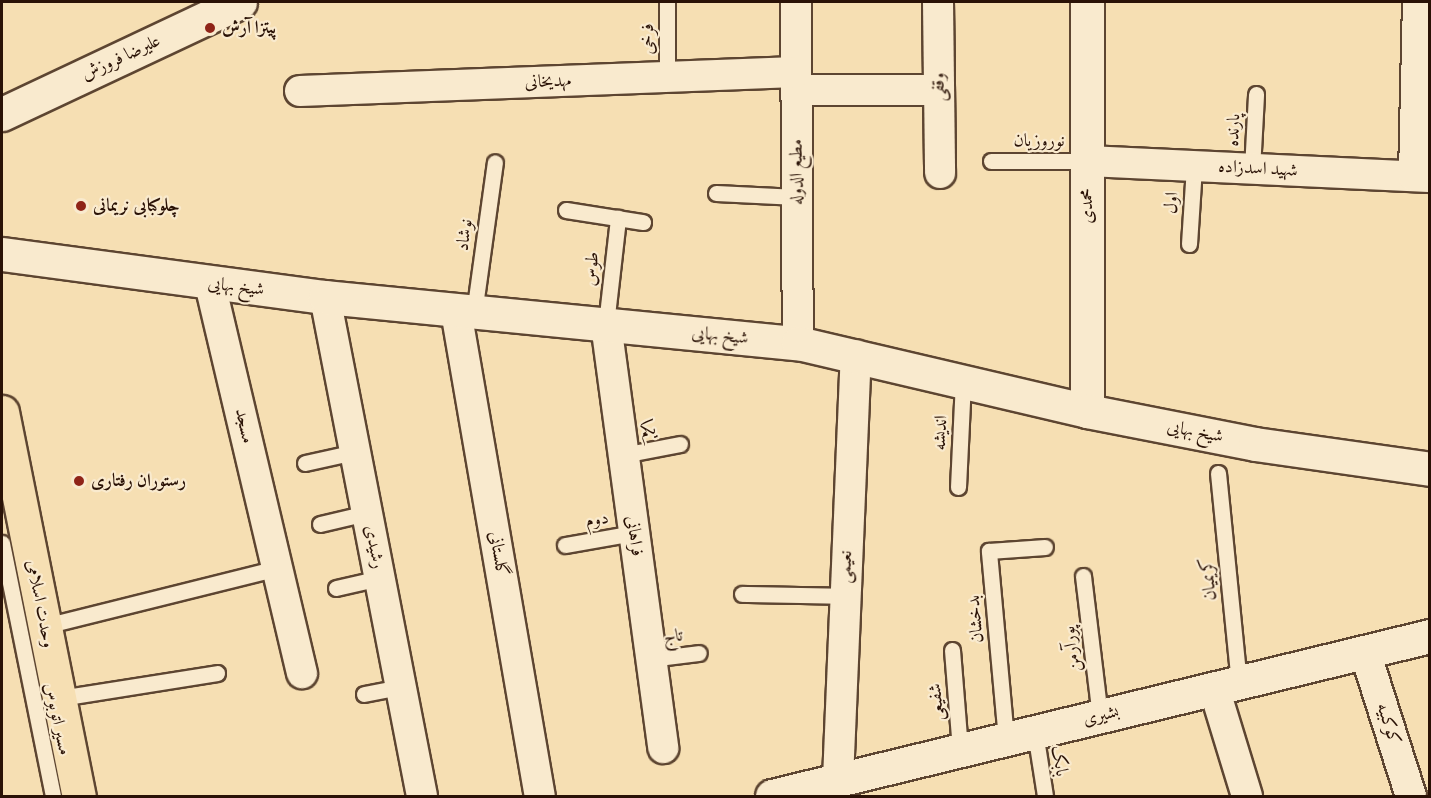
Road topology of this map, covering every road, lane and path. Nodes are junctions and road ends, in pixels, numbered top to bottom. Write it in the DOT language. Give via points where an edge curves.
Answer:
graph roads {
  1 [pos="240,2"];
  2 [pos="668,2"];
  3 [pos="796,2"];
  4 [pos="938,2"];
  5 [pos="1087,2"];
  6 [pos="1421,5"];
  7 [pos="667,77"];
  8 [pos="796,81"];
  9 [pos="939,90"];
  10 [pos="300,91"];
  11 [pos="1256,94"];
  12 [pos="2,114"];
  13 [pos="991,161"];
  14 [pos="1087,161"];
  15 [pos="495,162"];
  16 [pos="1194,166"];
  17 [pos="1252,169"];
  18 [pos="940,173"];
  19 [pos="1422,177"];
  20 [pos="716,193"];
  21 [pos="797,197"];
  22 [pos="566,210"];
  23 [pos="618,218"];
  24 [pos="643,222"];
  25 [pos="1189,244"];
  26 [pos="2,254"];
  27 [pos="210,284"];
  28 [pos="325,297"];
  29 [pos="465,312"];
  30 [pos="606,324"];
  31 [pos="798,343"];
  32 [pos="856,354"];
  33 [pos="963,381"];
  34 [pos="1087,411"];
  35 [pos="2,412"];
  36 [pos="680,444"];
  37 [pos="355,452"];
  38 [pos="623,455"];
  39 [pos="305,463"];
  40 [pos="1430,469"];
  41 [pos="1218,473"];
  42 [pos="958,487"];
  43 [pos="367,513"];
  44 [pos="320,524"];
  45 [pos="634,533"];
  46 [pos="2,543"];
  47 [pos="566,545"];
  48 [pos="1045,547"];
  49 [pos="277,568"];
  50 [pos="1083,576"];
  51 [pos="380,578"];
  52 [pos="336,588"];
  53 [pos="742,594"];
  54 [pos="845,596"];
  55 [pos="45,626"];
  56 [pos="1430,636"];
  57 [pos="952,650"];
  58 [pos="1365,652"];
  59 [pos="699,653"];
  60 [pos="651,659"];
  61 [pos="217,672"];
  62 [pos="302,673"];
  63 [pos="1227,685"];
  64 [pos="401,687"];
  65 [pos="364,694"];
  66 [pos="60,698"];
  67 [pos="1100,716"];
  68 [pos="1020,736"];
  69 [pos="663,748"];
  70 [pos="960,750"];
  71 [pos="849,784"];
  72 [pos="53,796"];
  73 [pos="79,796"];
  74 [pos="422,796"];
  75 [pos="540,796"];
  76 [pos="772,796"];
  77 [pos="1045,796"];
  78 [pos="1247,796"];
  79 [pos="1411,796"];
  1 -- 12 [label="street, علیرضا فروزش"];
  2 -- 7 [label="lane, فرخی"];
  3 -- 8 [label="street, مطیع الدوله"];
  4 -- 9 [label="street, وقفی"];
  5 -- 14 [label="street, محمدی"];
  6 -- 19 [label="street"];
  7 -- 8 [label="street, مهدیخانی"];
  7 -- 10 [label="street, مهدیخانی"];
  8 -- 9 [label="street, مهدیخانی"];
  8 -- 21 [label="street, مطیع الدوله"];
  9 -- 18 [label="street, وقفی"];
  11 -- 17 [label="lane, پارنده"];
  13 -- 14 [label="lane, نوروزیان"];
  14 -- 16 [label="street, شهید اسدزاده"];
  14 -- 34 [label="street, محمدی"];
  15 -- 29 [label="lane, نوشاد"];
  16 -- 17 [label="street, شهید اسدزاده"];
  16 -- 25 [label="lane, اول"];
  17 -- 19 [label="street, شهید اسدزاده"];
  20 -- 21 [label="lane"];
  21 -- 31 [label="street, مطیع الدوله"];
  22 -- 23 [label="lane"];
  23 -- 24 [label="lane"];
  23 -- 30 [label="lane, طوس"];
  26 -- 27 [label="street, شیخ بهایی"];
  27 -- 28 [label="street, شیخ بهایی"];
  27 -- 49 [label="street, مسجد"];
  28 -- 29 [label="street, شیخ بهایی"];
  28 -- 37 [label="street, رشیدی"];
  29 -- 30 [label="street, شیخ بهایی"];
  29 -- 75 [label="street, گلستانی"];
  30 -- 31 [label="street, شیخ بهایی"];
  30 -- 38 [label="street, فراهانی"];
  31 -- 32 [label="street, شیخ بهایی"];
  32 -- 33 [label="street, شیخ بهایی"];
  32 -- 54 [label="street, نعیمی"];
  33 -- 34 [label="street, شیخ بهایی"];
  33 -- 42 [label="lane, اندیشه"];
  34 -- 40 [label="street, شیخ بهایی" via="1255,444"];
  35 -- 55 [label="main road, وحدت اسلامی"];
  36 -- 38 [label="lane, یکم"];
  37 -- 39 [label="lane"];
  37 -- 43 [label="street, رشیدی"];
  38 -- 45 [label="street, فراهانی"];
  41 -- 63 [label="lane, کریمیان"];
  43 -- 44 [label="lane"];
  43 -- 51 [label="street, رشیدی"];
  45 -- 47 [label="lane, دوم"];
  45 -- 60 [label="street, فراهانی"];
  46 -- 72 [label="lane, مسیر اتوبوس"];
  48 -- 68 [label="lane, بدخشان" via="989,551"];
  49 -- 55 [label="lane"];
  49 -- 62 [label="street, مسجد"];
  50 -- 67 [label="lane, پورآرمن"];
  51 -- 52 [label="lane"];
  51 -- 64 [label="street, رشیدی"];
  53 -- 54 [label="lane"];
  54 -- 71 [label="street, نعیمی"];
  55 -- 66 [label="main road, وحدت اسلامی"];
  56 -- 58 [label="street, بشیری"];
  57 -- 70 [label="lane, شفیعی"];
  58 -- 63 [label="street, بشیری"];
  58 -- 79 [label="street, کوکبیه"];
  59 -- 60 [label="lane, تاج"];
  60 -- 69 [label="street, فراهانی"];
  61 -- 66 [label="lane"];
  63 -- 67 [label="street, بشیری"];
  63 -- 78 [label="street"];
  64 -- 65 [label="lane"];
  64 -- 74 [label="street, رشیدی"];
  66 -- 73 [label="main road, وحدت اسلامی"];
  67 -- 68 [label="street, بشیری"];
  68 -- 70 [label="street, بشیری"];
  68 -- 77 [label="lane, بابک"];
  70 -- 71 [label="street, بشیری"];
  71 -- 76 [label="street, بشیری"];
}
